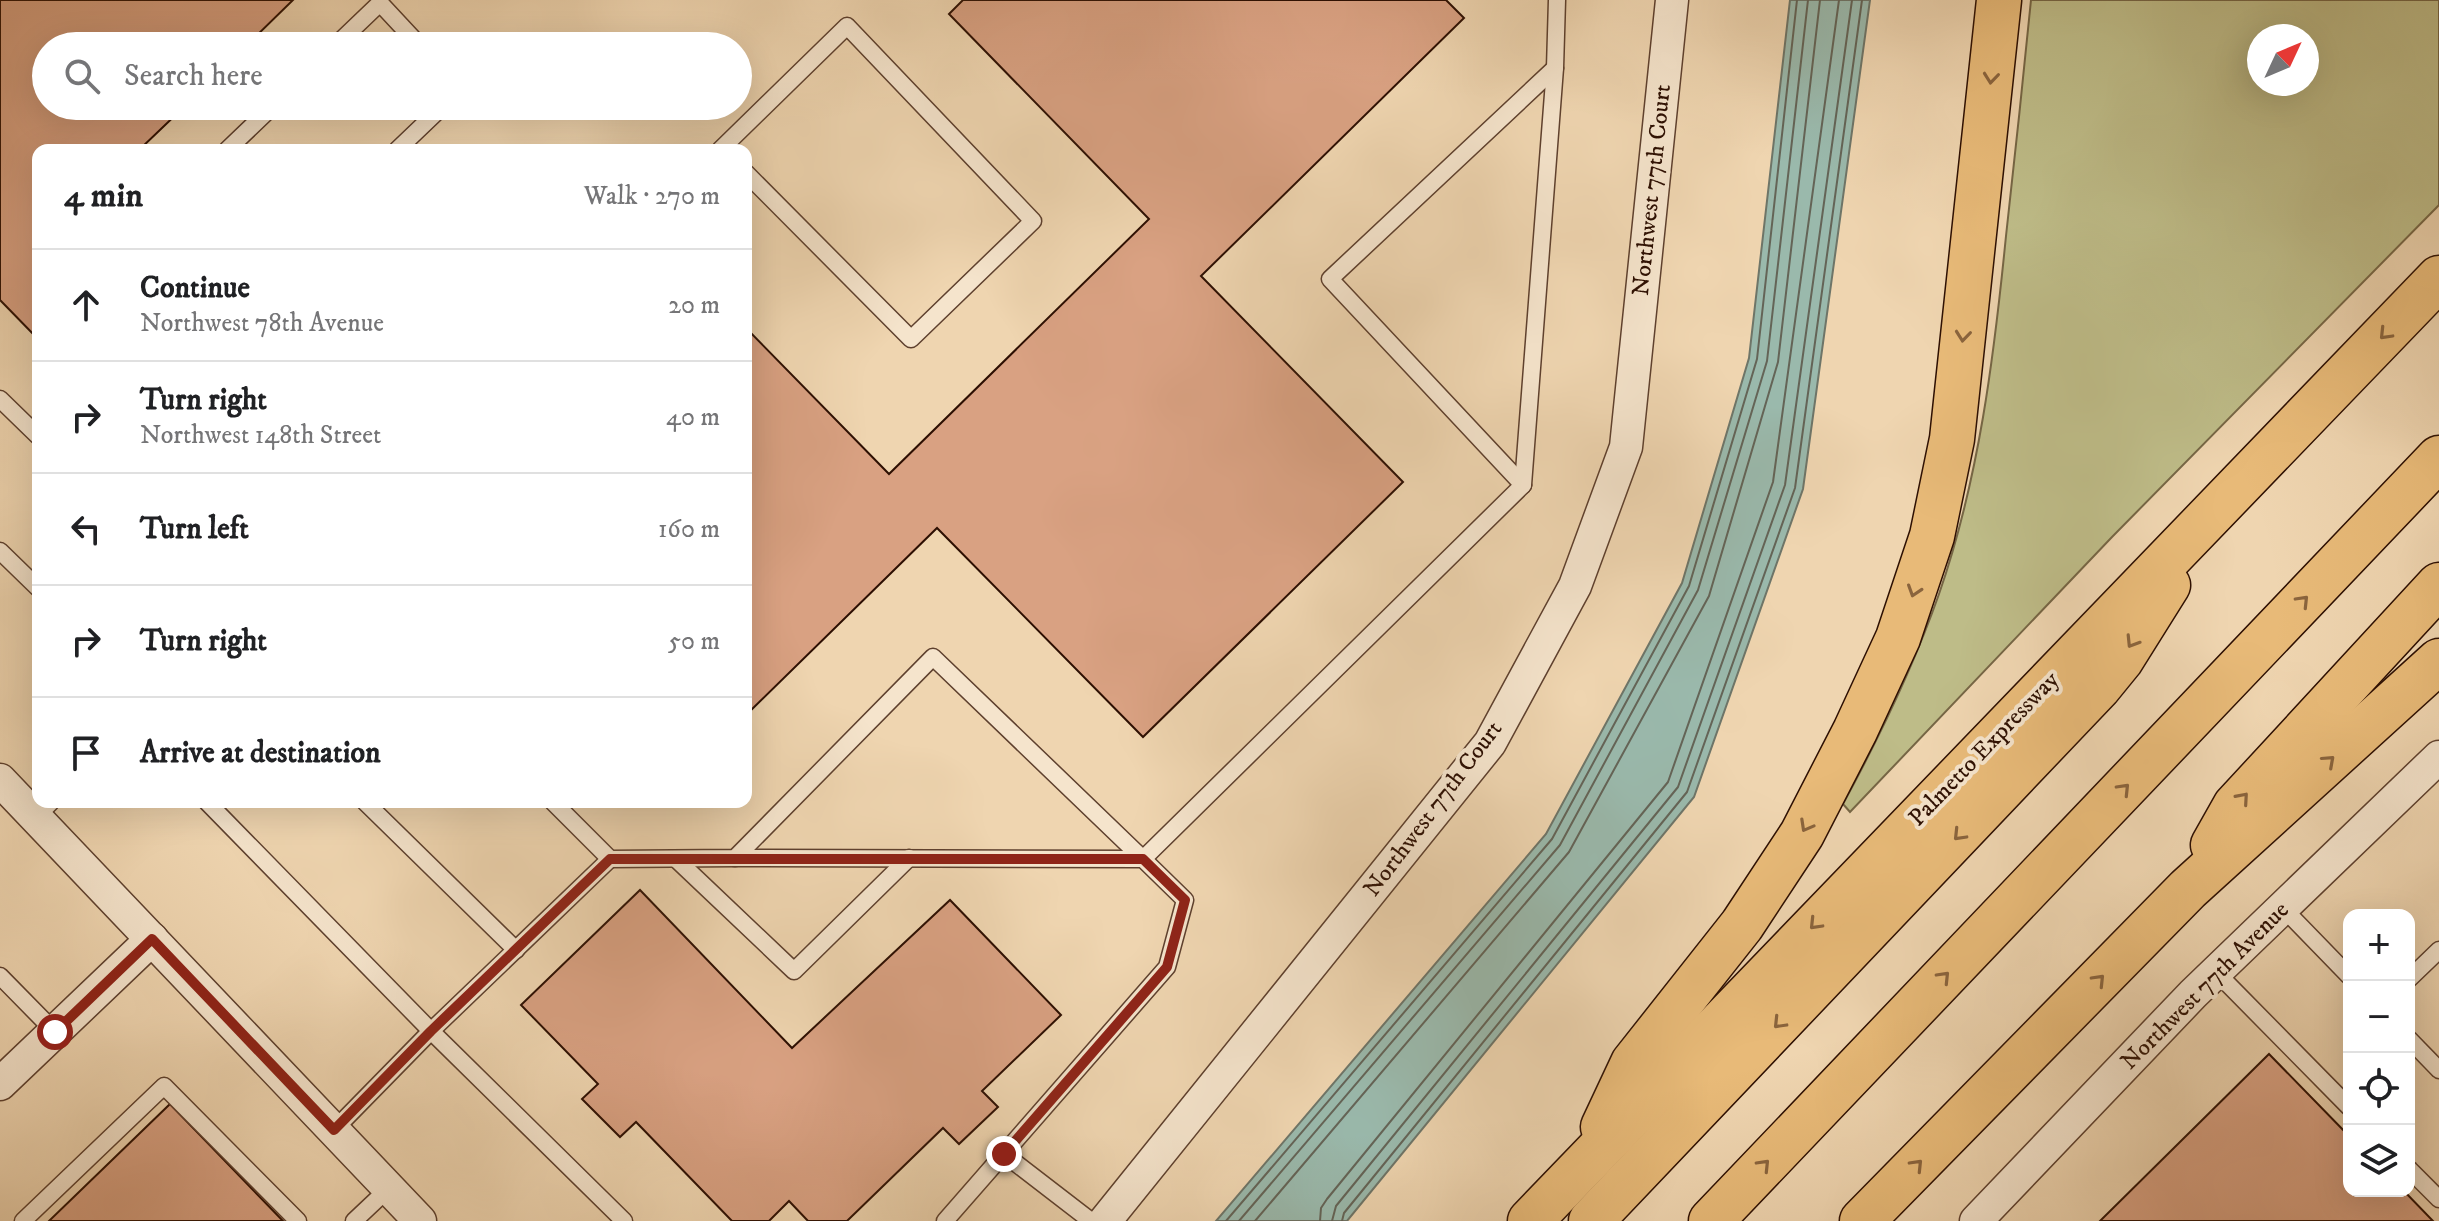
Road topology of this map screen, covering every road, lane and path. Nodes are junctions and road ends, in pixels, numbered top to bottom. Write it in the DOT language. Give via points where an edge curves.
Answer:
graph roads {
  1 [pos="1557,0"];
  2 [pos="1672,0"];
  3 [pos="1999,0"];
  4 [pos="350,32"];
  5 [pos="407,32"];
  6 [pos="1555,68"];
  7 [pos="752,119"];
  8 [pos="258,120"];
  9 [pos="428,120"];
  10 [pos="751,120"];
  11 [pos="233,144"];
  12 [pos="403,144"];
  13 [pos="727,144"];
  14 [pos="752,179"];
  15 [pos="2439,278"];
  16 [pos="0,399"];
  17 [pos="32,430"];
  18 [pos="2439,458"];
  19 [pos="1523,485"];
  20 [pos="2219,505"];
  21 [pos="0,551"];
  22 [pos="32,582"];
  23 [pos="2439,585"];
  24 [pos="2439,661"];
  25 [pos="2439,757"];
  26 [pos="0,780"];
  27 [pos="32,801"];
  28 [pos="213,808"];
  29 [pos="371,808"];
  30 [pos="559,808"];
  31 [pos="44,809"];
  32 [pos="735,858"];
  33 [pos="909,858"];
  34 [pos="610,859"];
  35 [pos="676,859"];
  36 [pos="1143,859"];
  37 [pos="2188,889"];
  38 [pos="2283,908"];
  39 [pos="152,939"];
  40 [pos="516,950"];
  41 [pos="2439,950"];
  42 [pos="2343,970"];
  43 [pos="2216,972"];
  44 [pos="2415,973"];
  45 [pos="0,976"];
  46 [pos="431,1031"];
  47 [pos="55,1032"];
  48 [pos="2415,1045"];
  49 [pos="2439,1070"];
  50 [pos="0,1084"];
  51 [pos="2343,1101"];
  52 [pos="334,1130"];
  53 [pos="1004,1154"];
  54 [pos="1587,1161"];
  55 [pos="2415,1175"];
  56 [pos="389,1188"];
  57 [pos="2439,1199"];
  58 [pos="23,1221"];
  59 [pos="298,1221"];
  60 [pos="354,1221"];
  61 [pos="420,1221"];
  62 [pos="624,1221"];
  63 [pos="945,1221"];
  64 [pos="1091,1221"];
  65 [pos="1105,1221"];
  66 [pos="1530,1221"];
  67 [pos="1591,1221"];
  68 [pos="1711,1221"];
  69 [pos="1862,1221"];
  70 [pos="1976,1221"];
  1 -- 6 [label="lane"];
  2 -- 65 [label="street, Northwest 77th Court" via="1626,447 1575,586 1490,743"];
  3 -- 54 [label="highway, one-way" via="1952,439 1932,536 1898,638 1802,834 1742,925 1633,1063"];
  4 -- 5 [label="lane" via="380,3"];
  6 -- 19 [label="lane"];
  6 -- 19 [label="lane" via="1330,279"];
  7 -- 14 [label="lane" via="847,26 1033,221 911,339"];
  8 -- 11 [label="lane"];
  9 -- 12 [label="lane"];
  10 -- 13 [label="lane"];
  15 -- 20 [label="highway, Palmetto Expressway, one-way"];
  16 -- 17 [label="lane"];
  68 -- 18 [label="highway, one-way"];
  19 -- 36 [label="lane"];
  20 -- 54 [label="highway, Palmetto Expressway, one-way"];
  20 -- 67 [label="highway, one-way" via="2099,687"];
  21 -- 22 [label="lane"];
  37 -- 23 [label="highway, one-way" via="2235,806"];
  37 -- 24 [label="highway, one-way"];
  25 -- 38 [label="street, Northwest 77th Avenue"];
  26 -- 27 [label="street"];
  28 -- 46 [label="lane"];
  29 -- 40 [label="lane"];
  30 -- 34 [label="lane"];
  31 -- 39 [label="street"];
  32 -- 33 [label="lane"];
  32 -- 35 [label="lane"];
  32 -- 36 [label="lane" via="933,657"];
  33 -- 35 [label="lane" via="794,971"];
  33 -- 36 [label="lane"];
  34 -- 35 [label="lane"];
  34 -- 40 [label="lane"];
  36 -- 53 [label="lane" via="1185,900 1167,967"];
  69 -- 37 [label="highway, one-way"];
  38 -- 42 [label="lane"];
  38 -- 43 [label="street, Northwest 77th Avenue"];
  39 -- 47 [label="street"];
  39 -- 52 [label="street"];
  40 -- 46 [label="lane"];
  41 -- 44 [label="lane"];
  43 -- 51 [label="lane"];
  43 -- 70 [label="street, Northwest 77th Avenue"];
  45 -- 47 [label="lane"];
  46 -- 52 [label="lane"];
  46 -- 62 [label="lane"];
  47 -- 50 [label="street"];
  48 -- 49 [label="lane"];
  52 -- 56 [label="street"];
  53 -- 63 [label="lane"];
  53 -- 64 [label="lane"];
  54 -- 66 [label="highway, Palmetto Expressway"];
  55 -- 57 [label="lane"];
  56 -- 60 [label="lane"];
  56 -- 61 [label="street"];
  58 -- 59 [label="lane" via="164,1086"];
}
